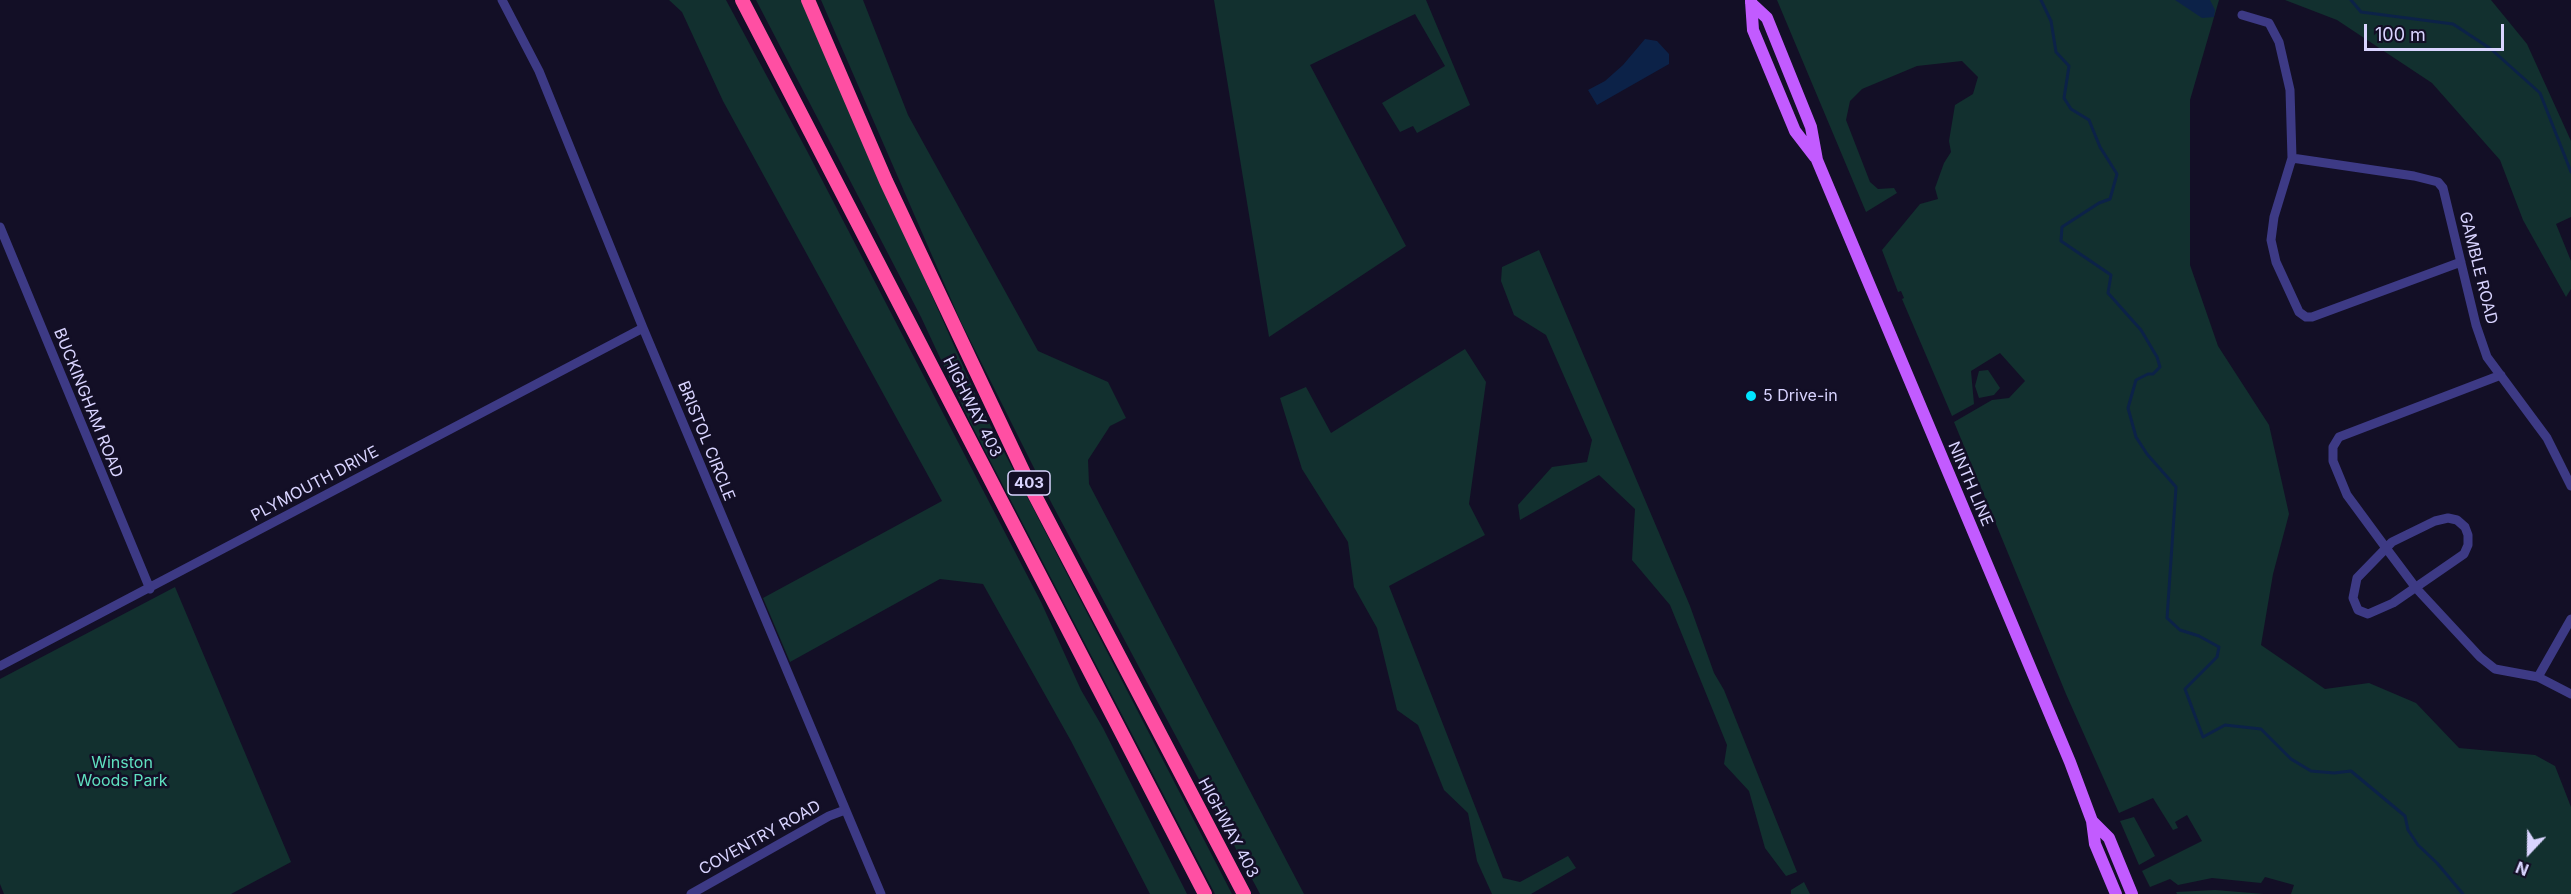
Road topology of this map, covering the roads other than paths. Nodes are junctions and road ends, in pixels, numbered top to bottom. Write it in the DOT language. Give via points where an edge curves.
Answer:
graph roads {
  1 [pos="501,0"];
  2 [pos="742,0"];
  3 [pos="808,0"];
  4 [pos="1751,1"];
  5 [pos="2242,15"];
  6 [pos="2292,158"];
  7 [pos="1817,160"];
  8 [pos="0,227"];
  9 [pos="2461,262"];
  10 [pos="643,328"];
  11 [pos="2501,375"];
  12 [pos="2571,486"];
  13 [pos="2386,548"];
  14 [pos="2416,588"];
  15 [pos="150,589"];
  16 [pos="2571,619"];
  17 [pos="0,666"];
  18 [pos="2538,677"];
  19 [pos="2571,694"];
  20 [pos="845,810"];
  21 [pos="2092,820"];
  22 [pos="691,894"];
  23 [pos="881,894"];
  24 [pos="1205,894"];
  25 [pos="1244,894"];
  26 [pos="2116,894"];
  27 [pos="2132,894"];
  1 -- 10 [label="street, BRISTOL CIRCLE" via="539,71"];
  2 -- 24 [label="highway, HIGHWAY 403 / 403"];
  3 -- 25 [label="highway, HIGHWAY 403 / 403" via="886,181 1031,488"];
  4 -- 7 [label="main road, NINTH LINE" via="1767,18 1811,127"];
  4 -- 7 [label="main road, NINTH LINE" via="1753,30 1795,131"];
  5 -- 6 [label="street" via="2269,23 2279,42 2290,90"];
  6 -- 9 [label="street, GAMBLE ROAD" via="2438,182 2443,188"];
  6 -- 9 [label="street" via="2271,240 2276,262 2299,312 2306,317"];
  7 -- 21 [label="main road, NINTH LINE"];
  8 -- 15 [label="street, BUCKINGHAM ROAD"];
  9 -- 11 [label="street, GAMBLE ROAD" via="2481,341"];
  10 -- 15 [label="street, PLYMOUTH DRIVE"];
  10 -- 20 [label="street, BRISTOL CIRCLE"];
  11 -- 12 [label="street, GAMBLE ROAD" via="2553,447"];
  11 -- 13 [label="street" via="2339,437 2333,461 2347,495"];
  13 -- 14 [label="street"];
  13 -- 14 [label="street" via="2357,578 2353,598 2358,610 2368,614"];
  13 -- 14 [label="street" via="2435,521 2448,518 2465,527 2468,545 2464,554"];
  14 -- 18 [label="street" via="2495,669"];
  15 -- 17 [label="street, PLYMOUTH DRIVE"];
  16 -- 18 [label="street"];
  18 -- 19 [label="street"];
  20 -- 22 [label="street, COVENTRY ROAD"];
  20 -- 23 [label="street, BRISTOL CIRCLE"];
  21 -- 26 [label="main road, NINTH LINE" via="2095,844"];
  21 -- 27 [label="main road, NINTH LINE" via="2109,838"];
}
